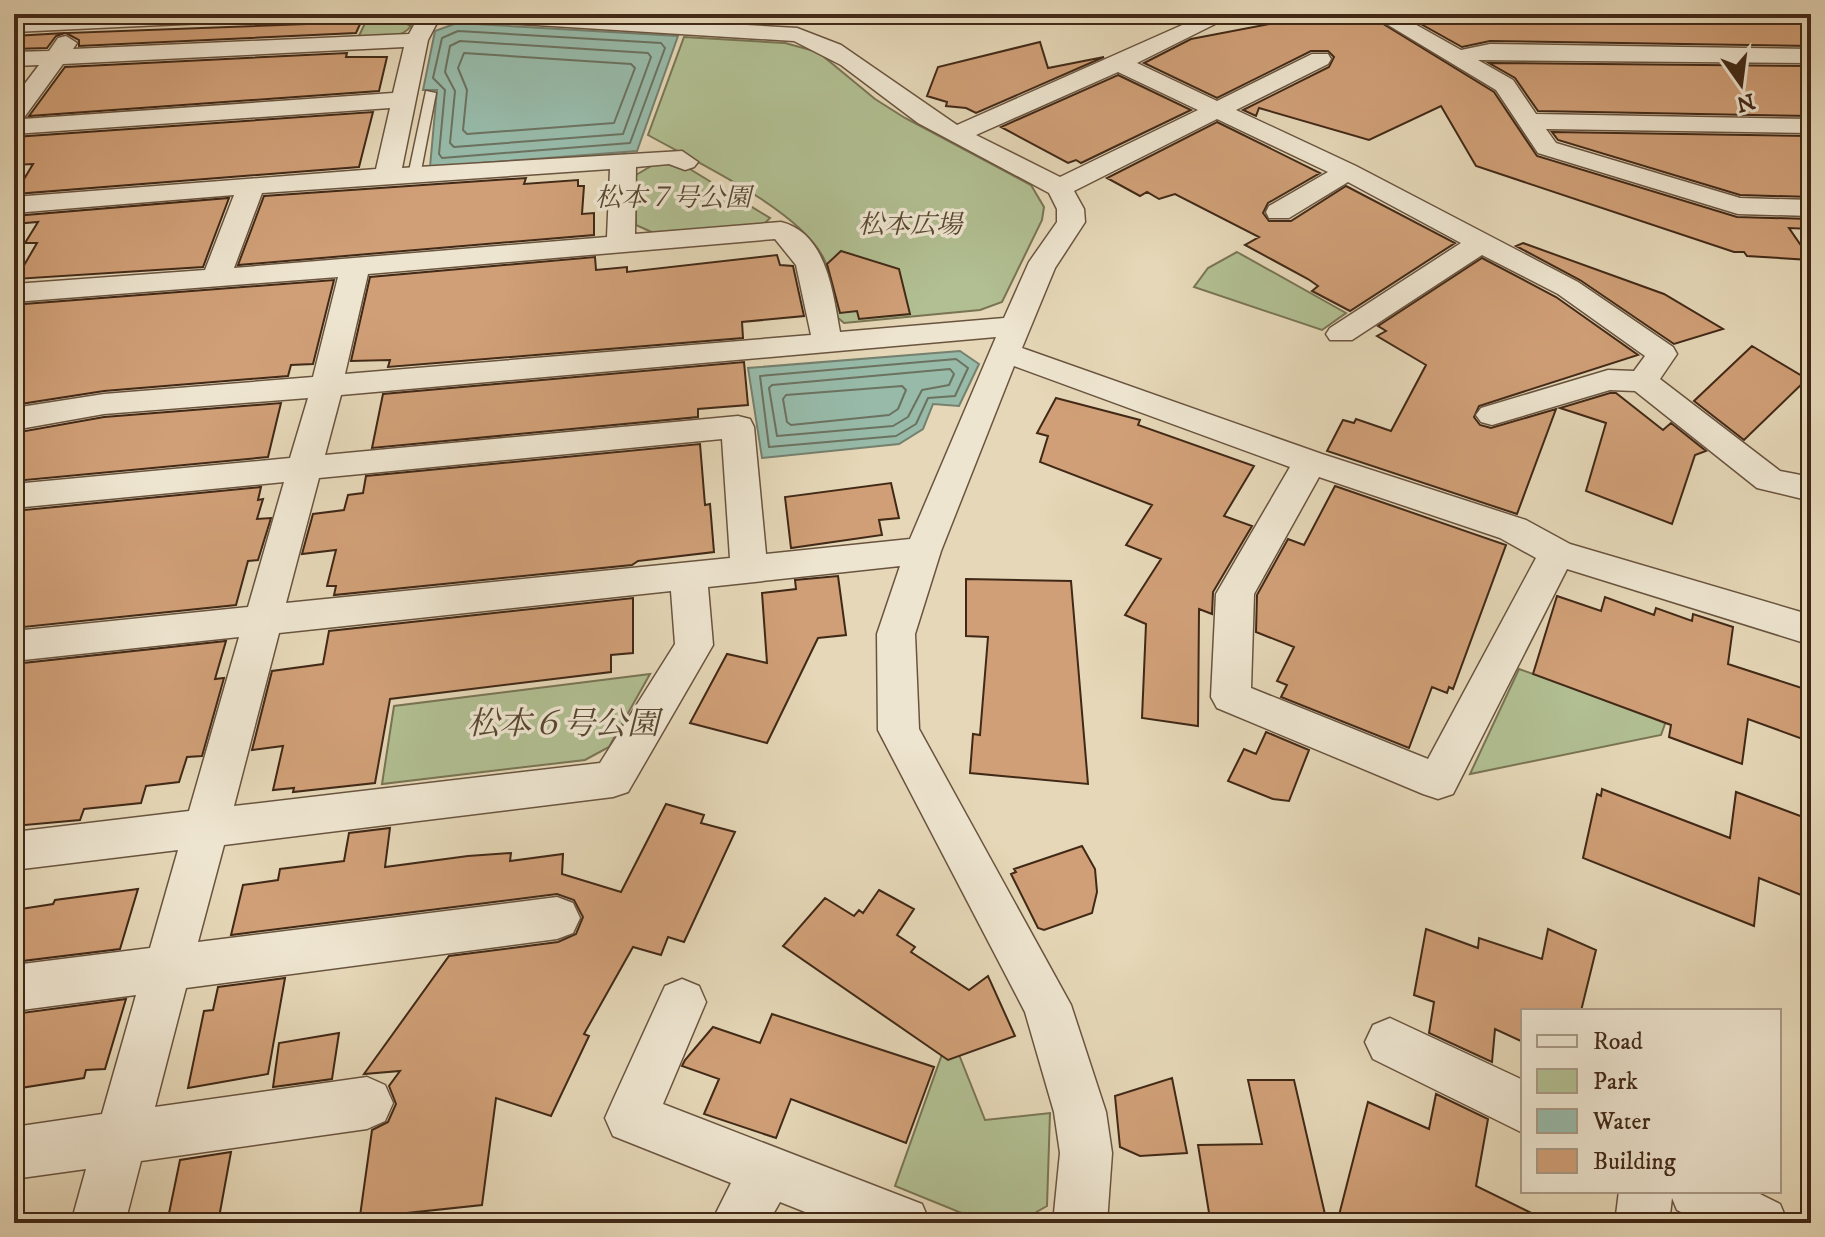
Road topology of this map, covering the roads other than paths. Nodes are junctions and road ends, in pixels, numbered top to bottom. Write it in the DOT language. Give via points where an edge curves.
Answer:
graph roads {
  1 [pos="267,14"];
  2 [pos="430,14"];
  3 [pos="446,14"];
  4 [pos="1172,14"];
  5 [pos="1381,14"];
  6 [pos="1220,16"];
  7 [pos="664,20"];
  8 [pos="82,21"];
  9 [pos="14,25"];
  10 [pos="1198,27"];
  11 [pos="417,40"];
  12 [pos="1811,56"];
  13 [pos="56,57"];
  14 [pos="1456,58"];
  15 [pos="14,59"];
  16 [pos="1320,59"];
  17 [pos="1118,63"];
  18 [pos="430,93"];
  19 [pos="403,100"];
  20 [pos="1215,112"];
  21 [pos="14,115"];
  22 [pos="1529,121"];
  23 [pos="1811,126"];
  24 [pos="14,127"];
  25 [pos="958,134"];
  26 [pos="623,160"];
  27 [pos="685,162"];
  28 [pos="1347,171"];
  29 [pos="401,176"];
  30 [pos="251,186"];
  31 [pos="1059,188"];
  32 [pos="14,205"];
  33 [pos="1811,208"];
  34 [pos="1279,212"];
  35 [pos="1481,243"];
  36 [pos="621,245"];
  37 [pos="355,267"];
  38 [pos="216,278"];
  39 [pos="14,293"];
  40 [pos="1341,334"];
  41 [pos="1009,339"];
  42 [pos="827,342"];
  43 [pos="1643,381"];
  44 [pos="327,386"];
  45 [pos="1492,415"];
  46 [pos="14,419"];
  47 [pos="1310,462"];
  48 [pos="302,470"];
  49 [pos="1811,489"];
  50 [pos="14,496"];
  51 [pos="923,551"];
  52 [pos="1557,553"];
  53 [pos="749,569"];
  54 [pos="688,573"];
  55 [pos="261,621"];
  56 [pos="1811,630"];
  57 [pos="14,646"];
  58 [pos="205,828"];
  59 [pos="14,851"];
  60 [pos="557,918"];
  61 [pos="166,969"];
  62 [pos="14,988"];
  63 [pos="682,1002"];
  64 [pos="1390,1042"];
  65 [pos="367,1103"];
  66 [pos="1521,1106"];
  67 [pos="120,1140"];
  68 [pos="14,1153"];
  69 [pos="769,1171"];
  70 [pos="1646,1193"];
  71 [pos="1700,1193"];
  72 [pos="98,1223"];
  73 [pos="738,1223"];
  74 [pos="903,1223"];
  75 [pos="1080,1223"];
  76 [pos="1642,1223"];
  77 [pos="1761,1223"];
  1 -- 8 [label="street"];
  2 -- 11 [label="street"];
  3 -- 7 [label="street"];
  4 -- 10 [label="street"];
  5 -- 14 [label="street"];
  6 -- 10 [label="street"];
  7 -- 25 [label="street" via="820,41 904,103"];
  8 -- 9 [label="street"];
  8 -- 13 [label="street"];
  10 -- 17 [label="street"];
  11 -- 13 [label="street"];
  11 -- 19 [label="street"];
  12 -- 14 [label="street" via="1490,51"];
  13 -- 15 [label="street"];
  13 -- 21 [label="street"];
  14 -- 22 [label="street" via="1505,85"];
  16 -- 20 [label="street"];
  17 -- 20 [label="street"];
  17 -- 25 [label="street"];
  18 -- 29 [label="lane"];
  19 -- 24 [label="street"];
  19 -- 29 [label="street"];
  20 -- 28 [label="street"];
  20 -- 31 [label="street"];
  22 -- 23 [label="street"];
  22 -- 33 [label="street" via="1547,148 1738,206"];
  25 -- 31 [label="street"];
  26 -- 27 [label="street" via="673,156"];
  26 -- 29 [label="street"];
  26 -- 36 [label="street"];
  28 -- 34 [label="street"];
  28 -- 35 [label="street"];
  29 -- 30 [label="street"];
  30 -- 32 [label="street"];
  30 -- 38 [label="street"];
  31 -- 41 [label="street" via="1074,217 1070,230 1049,253"];
  35 -- 40 [label="street"];
  35 -- 43 [label="street" via="1568,288 1662,354"];
  36 -- 37 [label="street"];
  36 -- 42 [label="street" via="781,230 796,239 812,262"];
  37 -- 38 [label="street"];
  37 -- 44 [label="street"];
  38 -- 39 [label="street"];
  41 -- 42 [label="street"];
  41 -- 47 [label="street"];
  41 -- 51 [label="street"];
  42 -- 44 [label="street"];
  43 -- 45 [label="street" via="1608,380"];
  43 -- 49 [label="street" via="1769,480"];
  44 -- 46 [label="street" via="104,404"];
  44 -- 48 [label="street"];
  47 -- 52 [label="street" via="1513,529"];
  47 -- 52 [label="street" via="1235,594 1231,697 1438,781"];
  48 -- 50 [label="street"];
  48 -- 53 [label="street" via="738,427"];
  48 -- 55 [label="street"];
  51 -- 53 [label="street"];
  51 -- 75 [label="street" via="896,634 899,730 1047,1005 1080,1112 1086,1153"];
  52 -- 56 [label="street"];
  53 -- 54 [label="street"];
  54 -- 55 [label="street"];
  54 -- 58 [label="street" via="694,645 613,779"];
  55 -- 57 [label="street"];
  55 -- 58 [label="street"];
  58 -- 59 [label="street"];
  58 -- 61 [label="street"];
  60 -- 61 [label="street"];
  61 -- 62 [label="street"];
  61 -- 67 [label="street"];
  63 -- 69 [label="street" via="631,1118"];
  64 -- 66 [label="street"];
  65 -- 67 [label="street"];
  67 -- 68 [label="street"];
  67 -- 72 [label="street"];
  69 -- 73 [label="street"];
  69 -- 74 [label="street"];
  70 -- 76 [label="street"];
  71 -- 77 [label="street"];
}
